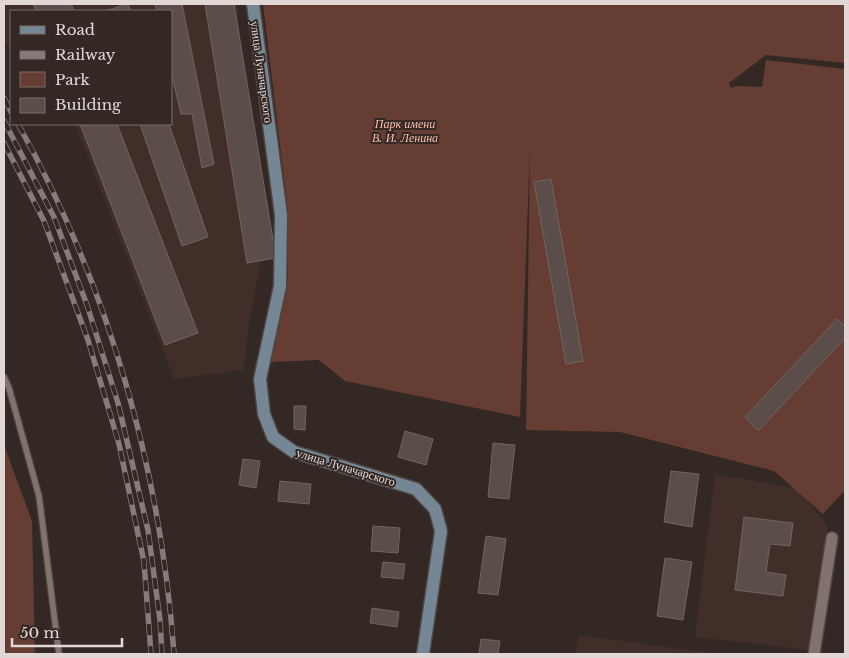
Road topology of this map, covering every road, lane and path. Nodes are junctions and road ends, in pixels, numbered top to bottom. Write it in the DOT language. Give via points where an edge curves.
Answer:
graph roads {
  1 [pos="253,4"];
  2 [pos="4,377"];
  3 [pos="6,389"];
  4 [pos="832,538"];
  5 [pos="59,654"];
  6 [pos="423,654"];
  7 [pos="814,654"];
  1 -- 6 [label="street, улица Луначарского" via="281,215 280,286 260,379 264,414 273,437 294,452 416,489 435,509 441,531"];
  2 -- 3 [label="lane"];
  3 -- 5 [label="lane" via="39,496"];
  4 -- 7 [label="street"];
}
